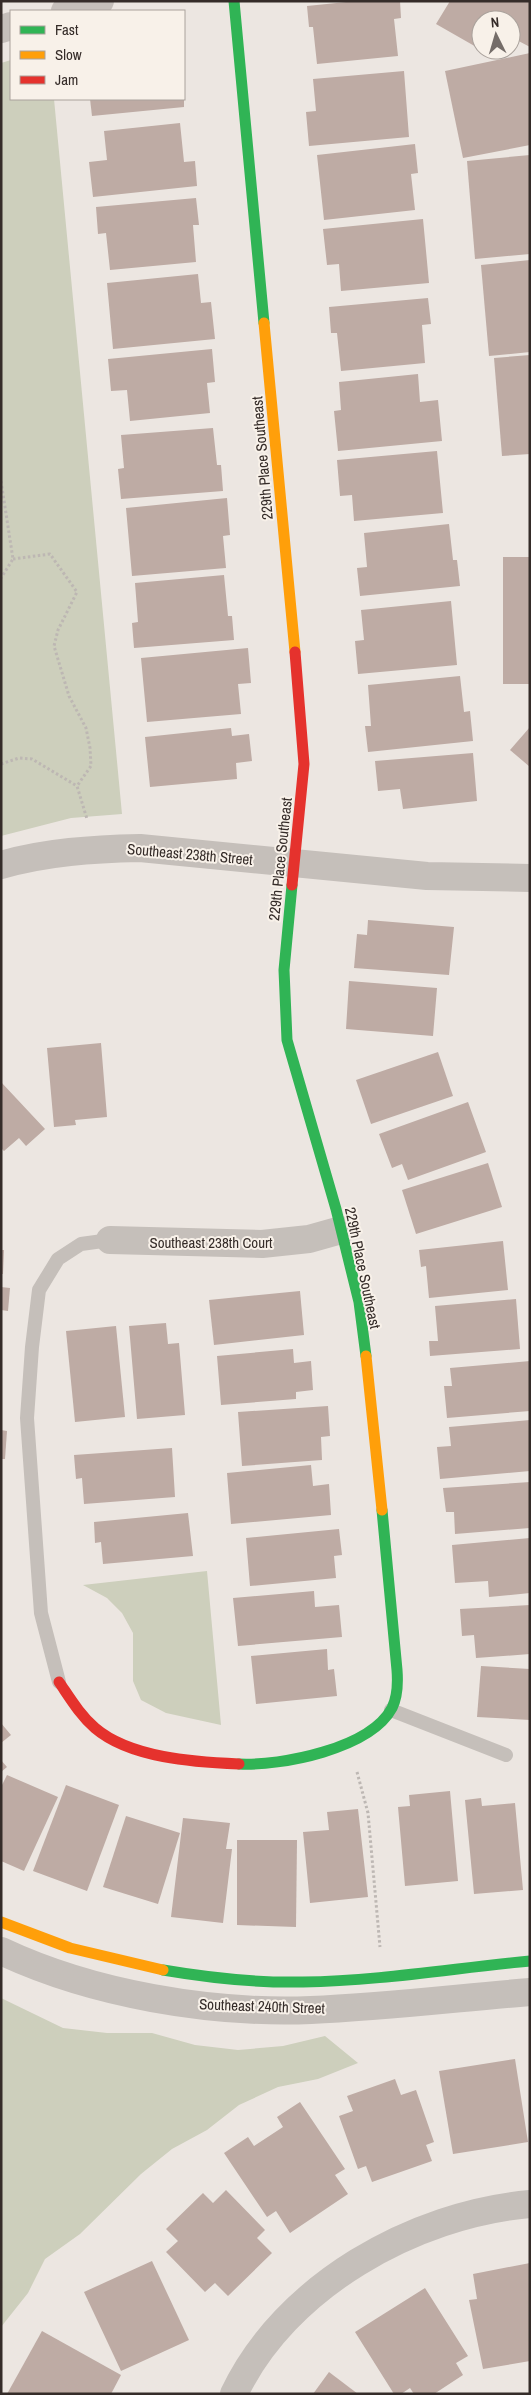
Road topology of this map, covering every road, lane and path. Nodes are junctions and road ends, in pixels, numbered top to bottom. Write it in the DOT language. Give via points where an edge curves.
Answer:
graph roads {
  1 [pos="100,1"];
  2 [pos="234,1"];
  3 [pos="68,10"];
  4 [pos="1,481"];
  5 [pos="13,559"];
  6 [pos="1,578"];
  7 [pos="1,764"];
  8 [pos="77,786"];
  9 [pos="95,849"];
  10 [pos="295,863"];
  11 [pos="1,865"];
  12 [pos="530,878"];
  13 [pos="341,1230"];
  14 [pos="110,1240"];
  15 [pos="58,1682"];
  16 [pos="391,1710"];
  17 [pos="348,1745"];
  18 [pos="506,1755"];
  19 [pos="1,1922"];
  20 [pos="1,1951"];
  21 [pos="530,1961"];
  22 [pos="382,1975"];
  23 [pos="530,1992"];
  24 [pos="530,2204"];
  25 [pos="234,2394"];
  1 -- 3 [label="street"];
  2 -- 10 [label="street, 229th Place Southeast" via="302,723 304,764"];
  4 -- 5 [label="path"];
  5 -- 6 [label="path"];
  5 -- 8 [label="path" via="50,554 77,592 58,630 54,646 69,696 86,728 90,748 91,766"];
  7 -- 8 [label="path" via="19,758 32,759"];
  8 -- 9 [label="path"];
  9 -- 10 [label="street, Southeast 238th Street" via="140,848"];
  9 -- 11 [label="street, Southeast 238th Street" via="44,855"];
  10 -- 12 [label="street, Southeast 238th Street" via="427,876"];
  10 -- 13 [label="street, 229th Place Southeast" via="284,970 287,1040"];
  13 -- 14 [label="street, Southeast 238th Court" via="262,1244"];
  13 -- 16 [label="street, 229th Place Southeast" via="358,1302 370,1387 396,1646 398,1684"];
  14 -- 15 [label="lane" via="81,1244 58,1259 39,1290 32,1347 27,1418 41,1613"];
  15 -- 17 [label="street" via="83,1715 103,1734 155,1756 210,1764 276,1763 316,1756"];
  16 -- 17 [label="street" via="370,1732"];
  16 -- 18 [label="lane"];
  17 -- 22 [label="path" via="368,1813"];
  19 -- 22 [label="street, Southeast 240th Street" via="81,1951 215,1978 303,1982"];
  20 -- 23 [label="street, Southeast 240th Street" via="49,1970 171,2003 311,2010"];
  21 -- 22 [label="street, Southeast 240th Street"];
  24 -- 25 [label="street" via="504,2206 457,2218 371,2253 298,2308 260,2350"];
}
